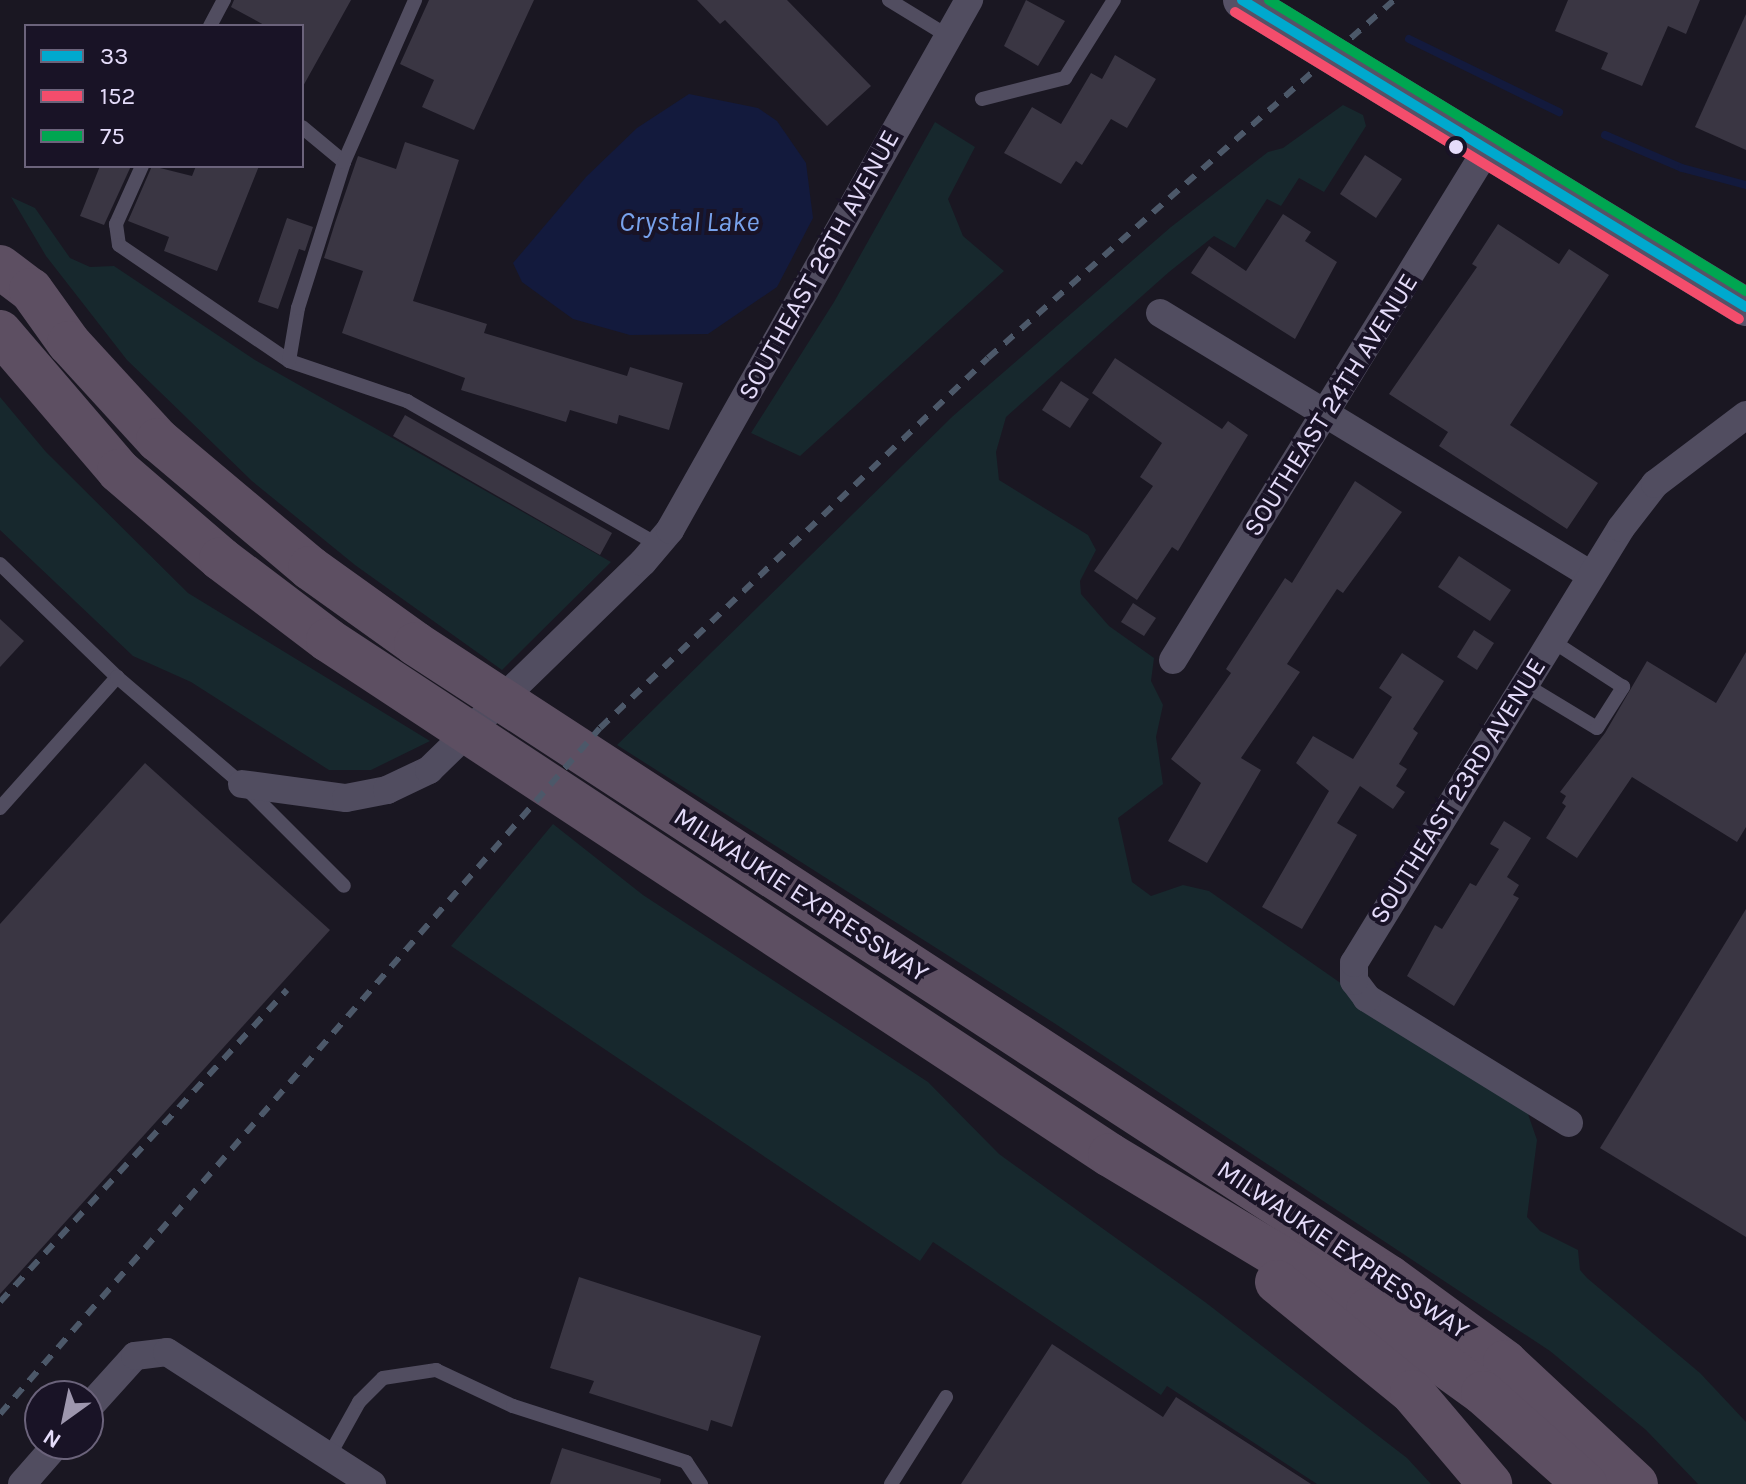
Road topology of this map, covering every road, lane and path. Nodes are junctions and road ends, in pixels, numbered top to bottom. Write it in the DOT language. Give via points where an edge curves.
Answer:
graph roads {
  1 [pos="224,0"];
  2 [pos="415,0"];
  3 [pos="889,0"];
  4 [pos="969,0"];
  5 [pos="1114,0"];
  6 [pos="1242,0"];
  7 [pos="211,24"];
  8 [pos="948,36"];
  9 [pos="982,99"];
  10 [pos="304,129"];
  11 [pos="1487,149"];
  12 [pos="344,162"];
  13 [pos="141,168"];
  14 [pos="0,267"];
  15 [pos="1746,307"];
  16 [pos="1160,313"];
  17 [pos="0,332"];
  18 [pos="289,361"];
  19 [pos="1326,414"];
  20 [pos="1746,415"];
  21 [pos="664,538"];
  22 [pos="0,564"];
  23 [pos="1591,575"];
  24 [pos="1551,640"];
  25 [pos="1173,660"];
  26 [pos="117,677"];
  27 [pos="1524,684"];
  28 [pos="242,784"];
  29 [pos="0,808"];
  30 [pos="344,886"];
  31 [pos="1569,1123"];
  32 [pos="1110,1155"];
  33 [pos="104,1390"];
  34 [pos="946,1397"];
  35 [pos="329,1456"];
  36 [pos="43,1460"];
  37 [pos="1482,1473"];
  38 [pos="22,1484"];
  39 [pos="372,1484"];
  40 [pos="701,1484"];
  41 [pos="891,1484"];
  42 [pos="1585,1484"];
  43 [pos="1636,1484"];
  1 -- 7 [label="lane"];
  2 -- 12 [label="lane"];
  3 -- 8 [label="lane"];
  4 -- 8 [label="street, SOUTHEAST 26TH AVENUE"];
  5 -- 9 [label="lane" via="1065,78"];
  6 -- 11 [label="main road"];
  8 -- 21 [label="street, SOUTHEAST 26TH AVENUE"];
  10 -- 12 [label="lane"];
  11 -- 15 [label="main road"];
  11 -- 19 [label="street, SOUTHEAST 24TH AVENUE"];
  12 -- 18 [label="lane" via="298,308"];
  13 -- 18 [label="lane" via="116,224 119,245"];
  14 -- 43 [label="highway, MILWAUKIE EXPRESSWAY" via="31,290 112,392 207,486 310,568 416,644 1389,1277 1505,1362"];
  16 -- 19 [label="street"];
  17 -- 32 [label="highway, MILWAUKIE EXPRESSWAY" via="73,423 169,516 263,592 626,840"];
  18 -- 21 [label="lane" via="407,401"];
  19 -- 23 [label="street"];
  19 -- 25 [label="street, SOUTHEAST 24TH AVENUE"];
  20 -- 23 [label="street, SOUTHEAST 23RD AVENUE" via="1655,484"];
  21 -- 28 [label="street, SOUTHEAST 26TH AVENUE" via="429,770 367,797 305,796"];
  22 -- 26 [label="lane"];
  23 -- 24 [label="street, SOUTHEAST 23RD AVENUE"];
  24 -- 27 [label="street, SOUTHEAST 23RD AVENUE"];
  24 -- 27 [label="lane" via="1623,687 1597,728"];
  26 -- 28 [label="lane"];
  26 -- 29 [label="lane"];
  27 -- 31 [label="street, SOUTHEAST 23RD AVENUE" via="1358,953 1352,974 1367,998"];
  28 -- 30 [label="lane"];
  32 -- 37 [label="highway" via="1362,1346"];
  32 -- 42 [label="highway, MILWAUKIE EXPRESSWAY" via="1309,1270 1380,1318 1483,1393"];
  33 -- 35 [label="street" via="135,1356 167,1352"];
  34 -- 41 [label="lane"];
  35 -- 39 [label="street"];
  35 -- 40 [label="lane" via="359,1402 383,1378 436,1370 513,1406 686,1462"];
  36 -- 38 [label="street"];
}
